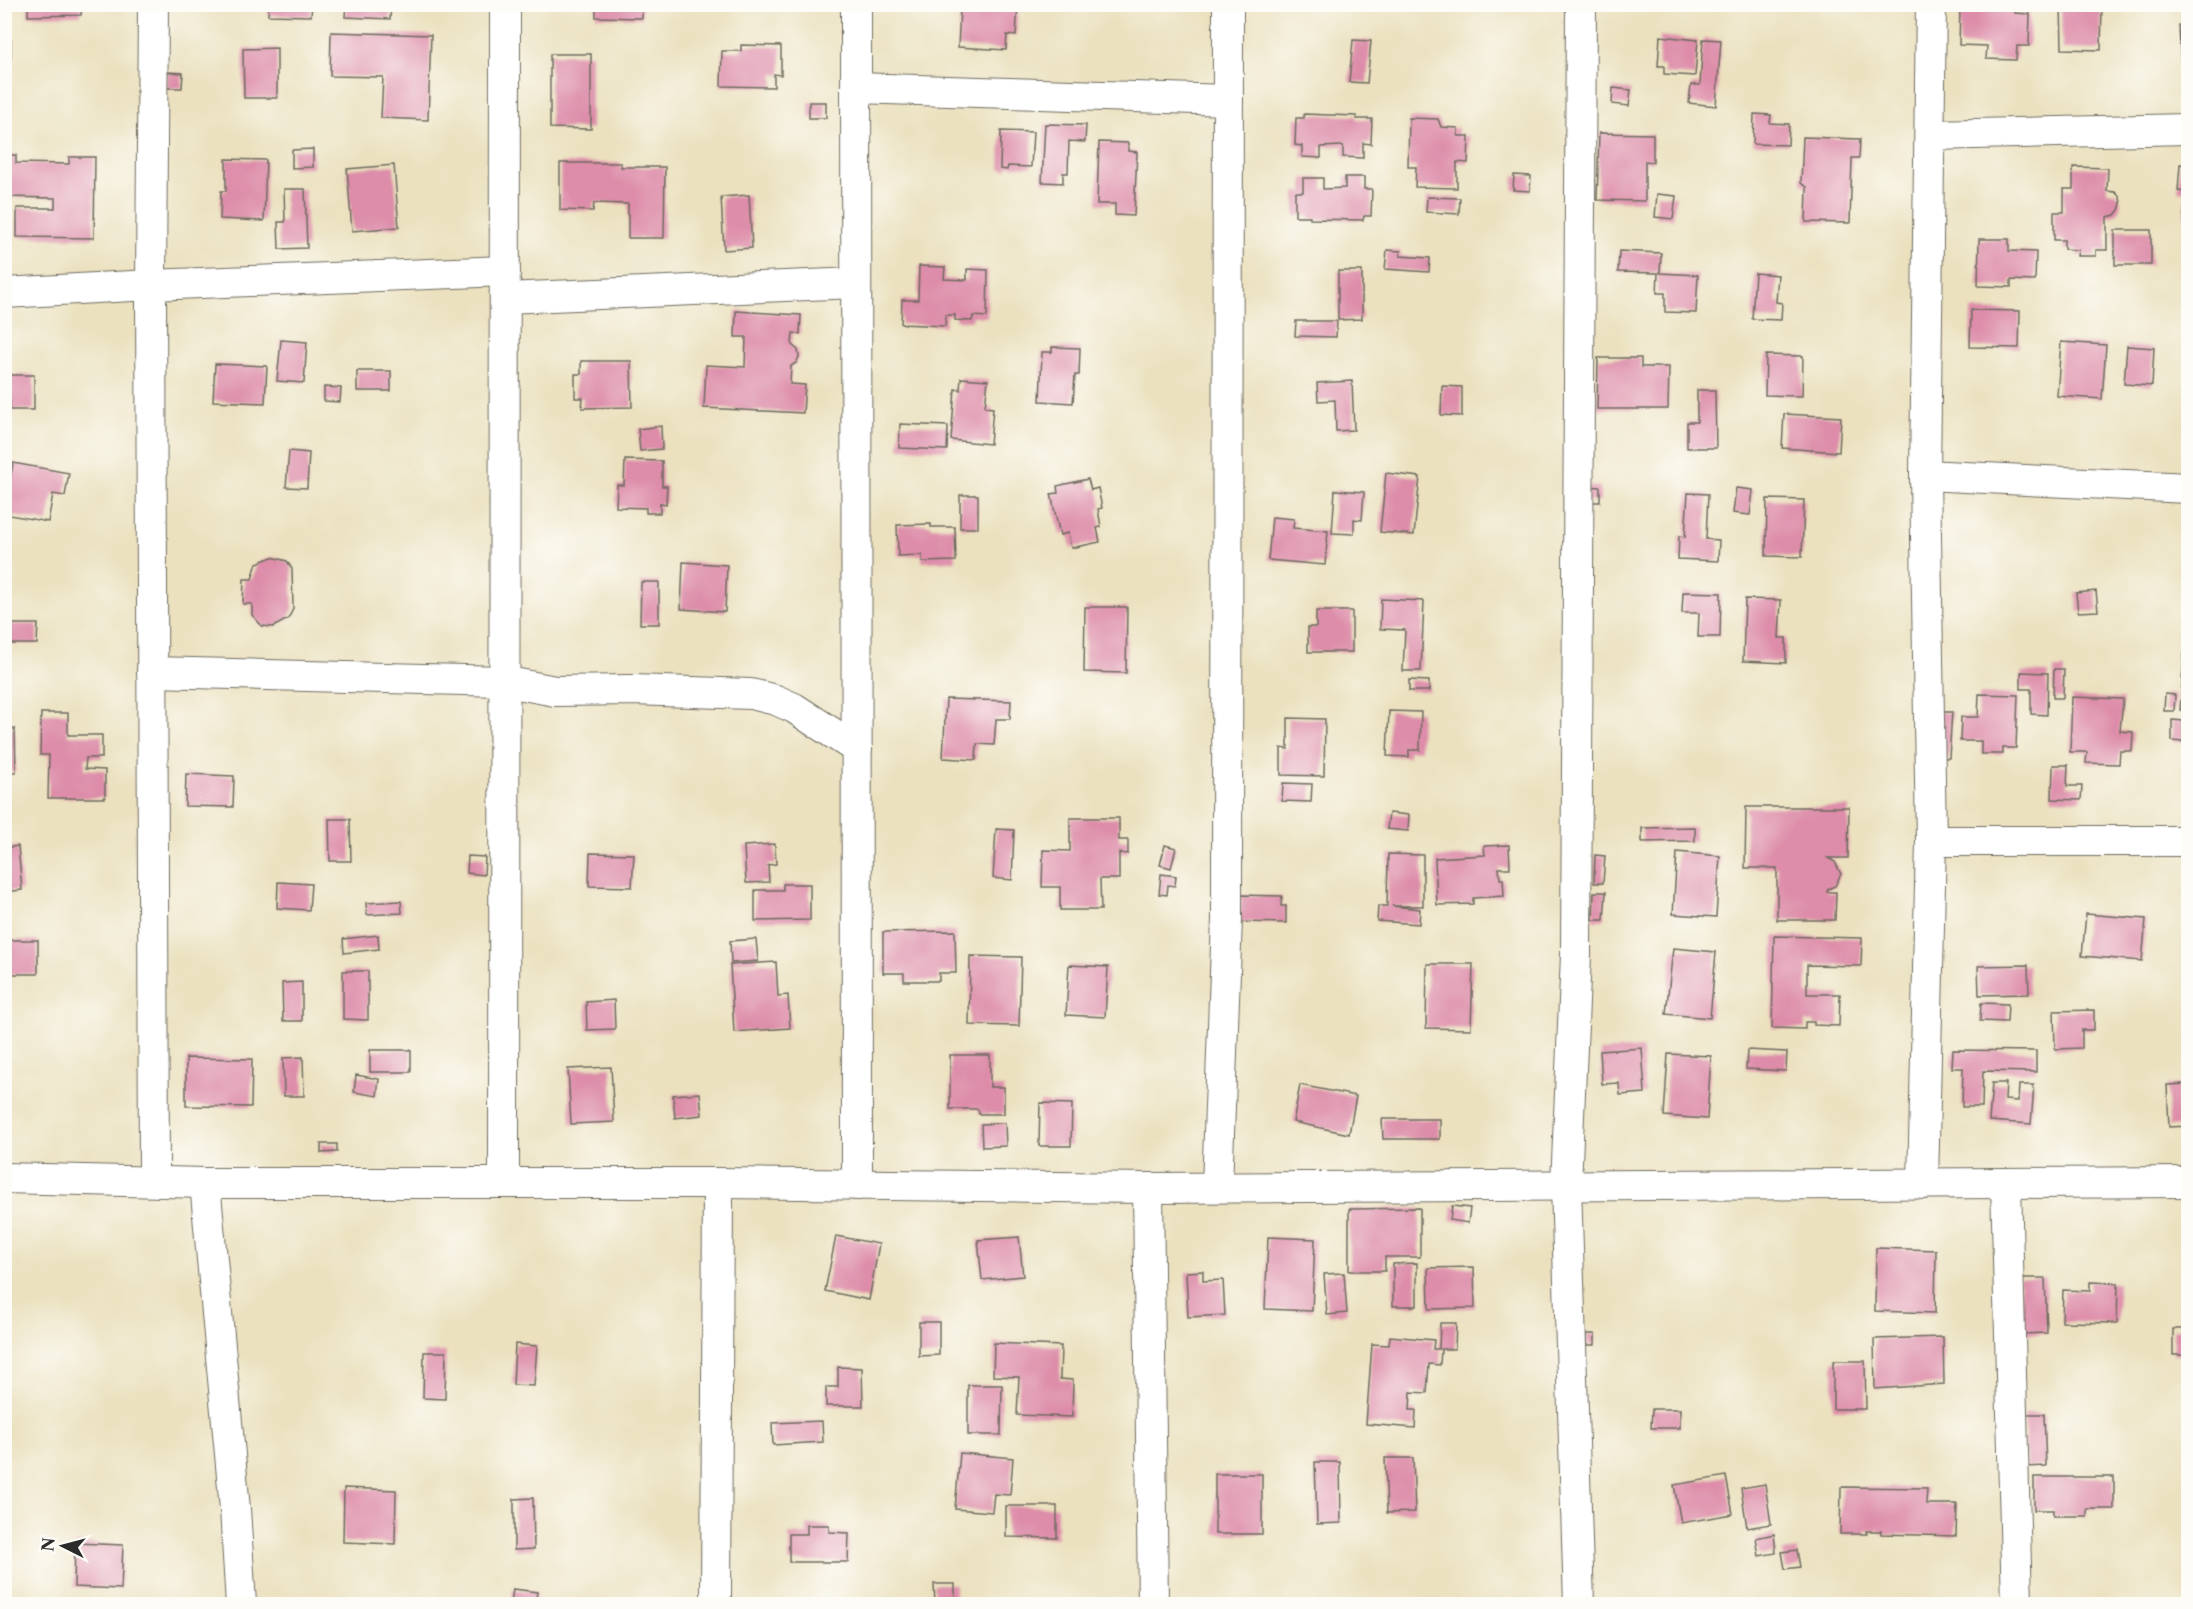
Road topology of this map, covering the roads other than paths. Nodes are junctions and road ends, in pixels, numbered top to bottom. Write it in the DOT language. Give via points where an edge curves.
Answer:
graph roads {
  1 [pos="153,4"];
  2 [pos="505,4"];
  3 [pos="856,4"];
  4 [pos="1228,4"];
  5 [pos="1581,4"];
  6 [pos="1931,4"];
  7 [pos="856,88"];
  8 [pos="1228,99"];
  9 [pos="2188,129"];
  10 [pos="1930,135"];
  11 [pos="856,283"];
  12 [pos="505,284"];
  13 [pos="151,285"];
  14 [pos="4,293"];
  15 [pos="1925,475"];
  16 [pos="2188,488"];
  17 [pos="152,672"];
  18 [pos="503,681"];
  19 [pos="857,748"];
  20 [pos="1931,841"];
  21 [pos="2188,841"];
  22 [pos="4,1179"];
  23 [pos="154,1181"];
  24 [pos="2188,1182"];
  25 [pos="205,1183"];
  26 [pos="504,1183"];
  27 [pos="718,1183"];
  28 [pos="2006,1183"];
  29 [pos="1923,1184"];
  30 [pos="857,1185"];
  31 [pos="1566,1185"];
  32 [pos="1217,1187"];
  33 [pos="1148,1188"];
  34 [pos="241,1605"];
  35 [pos="716,1605"];
  36 [pos="1153,1605"];
  37 [pos="1579,1605"];
  38 [pos="2017,1605"];
  1 -- 13 [label="street"];
  2 -- 12 [label="street"];
  3 -- 7 [label="street"];
  4 -- 8 [label="street"];
  5 -- 31 [label="street" via="1576,955"];
  6 -- 10 [label="street"];
  7 -- 8 [label="street"];
  7 -- 11 [label="street"];
  8 -- 32 [label="street" via="1227,920"];
  9 -- 10 [label="street"];
  10 -- 15 [label="street"];
  11 -- 12 [label="street"];
  11 -- 19 [label="street"];
  12 -- 13 [label="street"];
  12 -- 18 [label="street"];
  13 -- 14 [label="street"];
  13 -- 17 [label="street"];
  15 -- 16 [label="street"];
  15 -- 20 [label="street"];
  17 -- 18 [label="street"];
  17 -- 23 [label="street"];
  18 -- 19 [label="street" via="555,691 751,694 794,708"];
  18 -- 26 [label="street"];
  19 -- 30 [label="street"];
  20 -- 21 [label="street"];
  20 -- 29 [label="street"];
  22 -- 23 [label="street"];
  23 -- 25 [label="street"];
  24 -- 28 [label="street"];
  25 -- 26 [label="street"];
  25 -- 34 [label="street"];
  26 -- 27 [label="street"];
  27 -- 30 [label="street"];
  27 -- 35 [label="street"];
  28 -- 29 [label="street"];
  28 -- 38 [label="street"];
  29 -- 31 [label="street"];
  30 -- 33 [label="street"];
  31 -- 32 [label="street"];
  31 -- 37 [label="street"];
  32 -- 33 [label="street"];
  33 -- 36 [label="street"];
}
